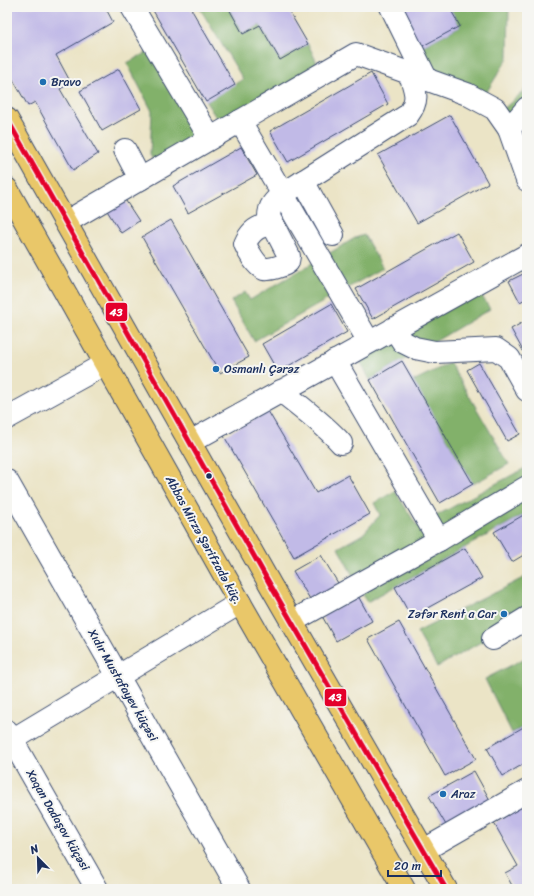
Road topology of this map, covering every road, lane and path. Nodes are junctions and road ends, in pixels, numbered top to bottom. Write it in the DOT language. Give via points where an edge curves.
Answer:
graph roads {
  1 [pos="132,7"];
  2 [pos="391,7"];
  3 [pos="418,77"];
  4 [pos="527,108"];
  5 [pos="7,119"];
  6 [pos="240,121"];
  7 [pos="509,129"];
  8 [pos="210,138"];
  9 [pos="124,150"];
  10 [pos="140,179"];
  11 [pos="527,180"];
  12 [pos="303,181"];
  13 [pos="7,189"];
  14 [pos="282,194"];
  15 [pos="66,222"];
  16 [pos="272,225"];
  17 [pos="333,235"];
  18 [pos="527,255"];
  19 [pos="394,328"];
  20 [pos="369,342"];
  21 [pos="336,361"];
  22 [pos="105,364"];
  23 [pos="527,390"];
  24 [pos="281,391"];
  25 [pos="7,418"];
  26 [pos="190,442"];
  27 [pos="341,443"];
  28 [pos="7,481"];
  29 [pos="527,487"];
  30 [pos="439,540"];
  31 [pos="271,586"];
  32 [pos="240,603"];
  33 [pos="527,618"];
  34 [pos="292,622"];
  35 [pos="493,639"];
  36 [pos="118,676"];
  37 [pos="9,738"];
  38 [pos="527,791"];
  39 [pos="424,850"];
  40 [pos="96,889"];
  41 [pos="239,889"];
  42 [pos="404,889"];
  43 [pos="446,889"];
  1 -- 8 [label="street"];
  2 -- 3 [label="street"];
  3 -- 6 [label="street" via="356,54"];
  3 -- 7 [label="street" via="467,94 495,109"];
  3 -- 12 [label="street" via="414,106 408,114"];
  4 -- 7 [label="street"];
  5 -- 15 [label="main road"];
  6 -- 8 [label="street"];
  6 -- 14 [label="street"];
  7 -- 11 [label="street"];
  8 -- 10 [label="street"];
  9 -- 10 [label="street"];
  10 -- 15 [label="street"];
  12 -- 14 [label="street"];
  12 -- 17 [label="street"];
  13 -- 22 [label="main road, Abbas Mirzə Şərifzadə küç."];
  14 -- 16 [label="street" via="272,203 269,211"];
  14 -- 20 [label="street"];
  15 -- 26 [label="main road"];
  18 -- 19 [label="street"];
  19 -- 20 [label="street"];
  19 -- 23 [label="street" via="403,342 415,348 435,352 496,349 509,358"];
  20 -- 21 [label="street"];
  21 -- 24 [label="street"];
  21 -- 30 [label="street"];
  22 -- 25 [label="street"];
  22 -- 32 [label="main road, Abbas Mirzə Şərifzadə küç."];
  24 -- 26 [label="street"];
  24 -- 27 [label="street" via="323,424"];
  26 -- 31 [label="main road"];
  28 -- 36 [label="street, Xıdır Mustafayev küçəsi"];
  29 -- 30 [label="street"];
  30 -- 34 [label="street"];
  31 -- 32 [label="main road"];
  31 -- 34 [label="main road"];
  32 -- 36 [label="street"];
  32 -- 42 [label="main road, Abbas Mirzə Şərifzadə küç."];
  33 -- 35 [label="street"];
  34 -- 39 [label="main road"];
  36 -- 37 [label="street"];
  36 -- 41 [label="street, Xıdır Mustafayev küçəsi"];
  37 -- 40 [label="street, Xaqan Dadaşov küçəsi"];
  38 -- 39 [label="street"];
  39 -- 43 [label="main road"];
}
